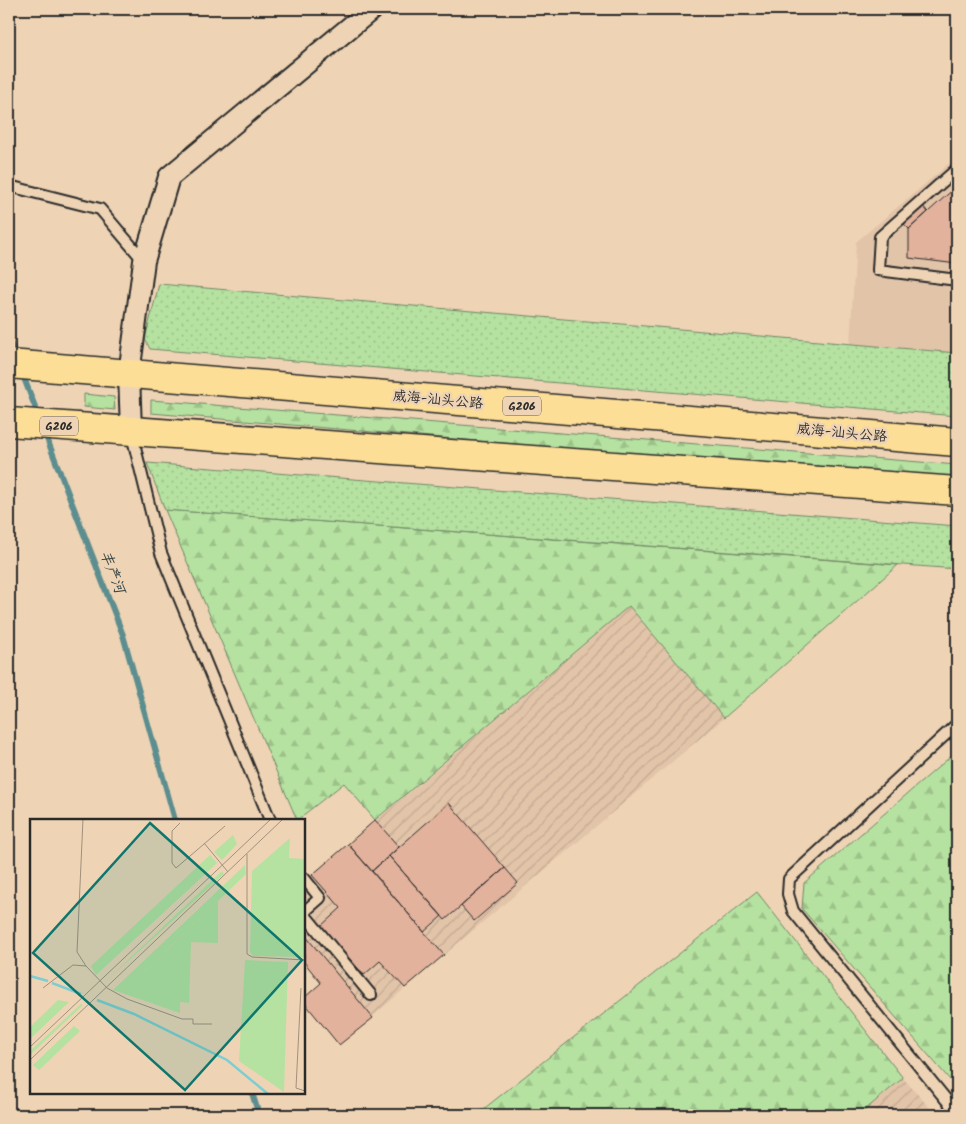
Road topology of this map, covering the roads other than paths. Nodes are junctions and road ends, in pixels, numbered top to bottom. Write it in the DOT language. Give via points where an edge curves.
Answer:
graph roads {
  1 [pos="372,9"];
  2 [pos="957,169"];
  3 [pos="9,186"];
  4 [pos="144,261"];
  5 [pos="957,280"];
  6 [pos="9,364"];
  7 [pos="129,374"];
  8 [pos="9,422"];
  9 [pos="120,430"];
  10 [pos="957,442"];
  11 [pos="957,491"];
  12 [pos="957,724"];
  13 [pos="270,819"];
  14 [pos="305,879"];
  15 [pos="305,912"];
  16 [pos="305,914"];
  17 [pos="370,995"];
  18 [pos="957,1113"];
  1 -- 4 [label="street" via="169,177"];
  2 -- 5 [label="lane" via="880,237 878,270"];
  3 -- 4 [label="lane" via="100,209"];
  4 -- 7 [label="street"];
  6 -- 7 [label="highway, 威海-汕头公路 / G206"];
  7 -- 9 [label="street"];
  7 -- 10 [label="highway, 威海-汕头公路 / G206"];
  8 -- 9 [label="highway, G206"];
  9 -- 11 [label="highway, G206"];
  9 -- 13 [label="lane" via="161,553"];
  12 -- 18 [label="lane" via="789,878 788,894 793,911"];
  14 -- 15 [label="lane" via="320,898"];
  16 -- 17 [label="lane"];
}
